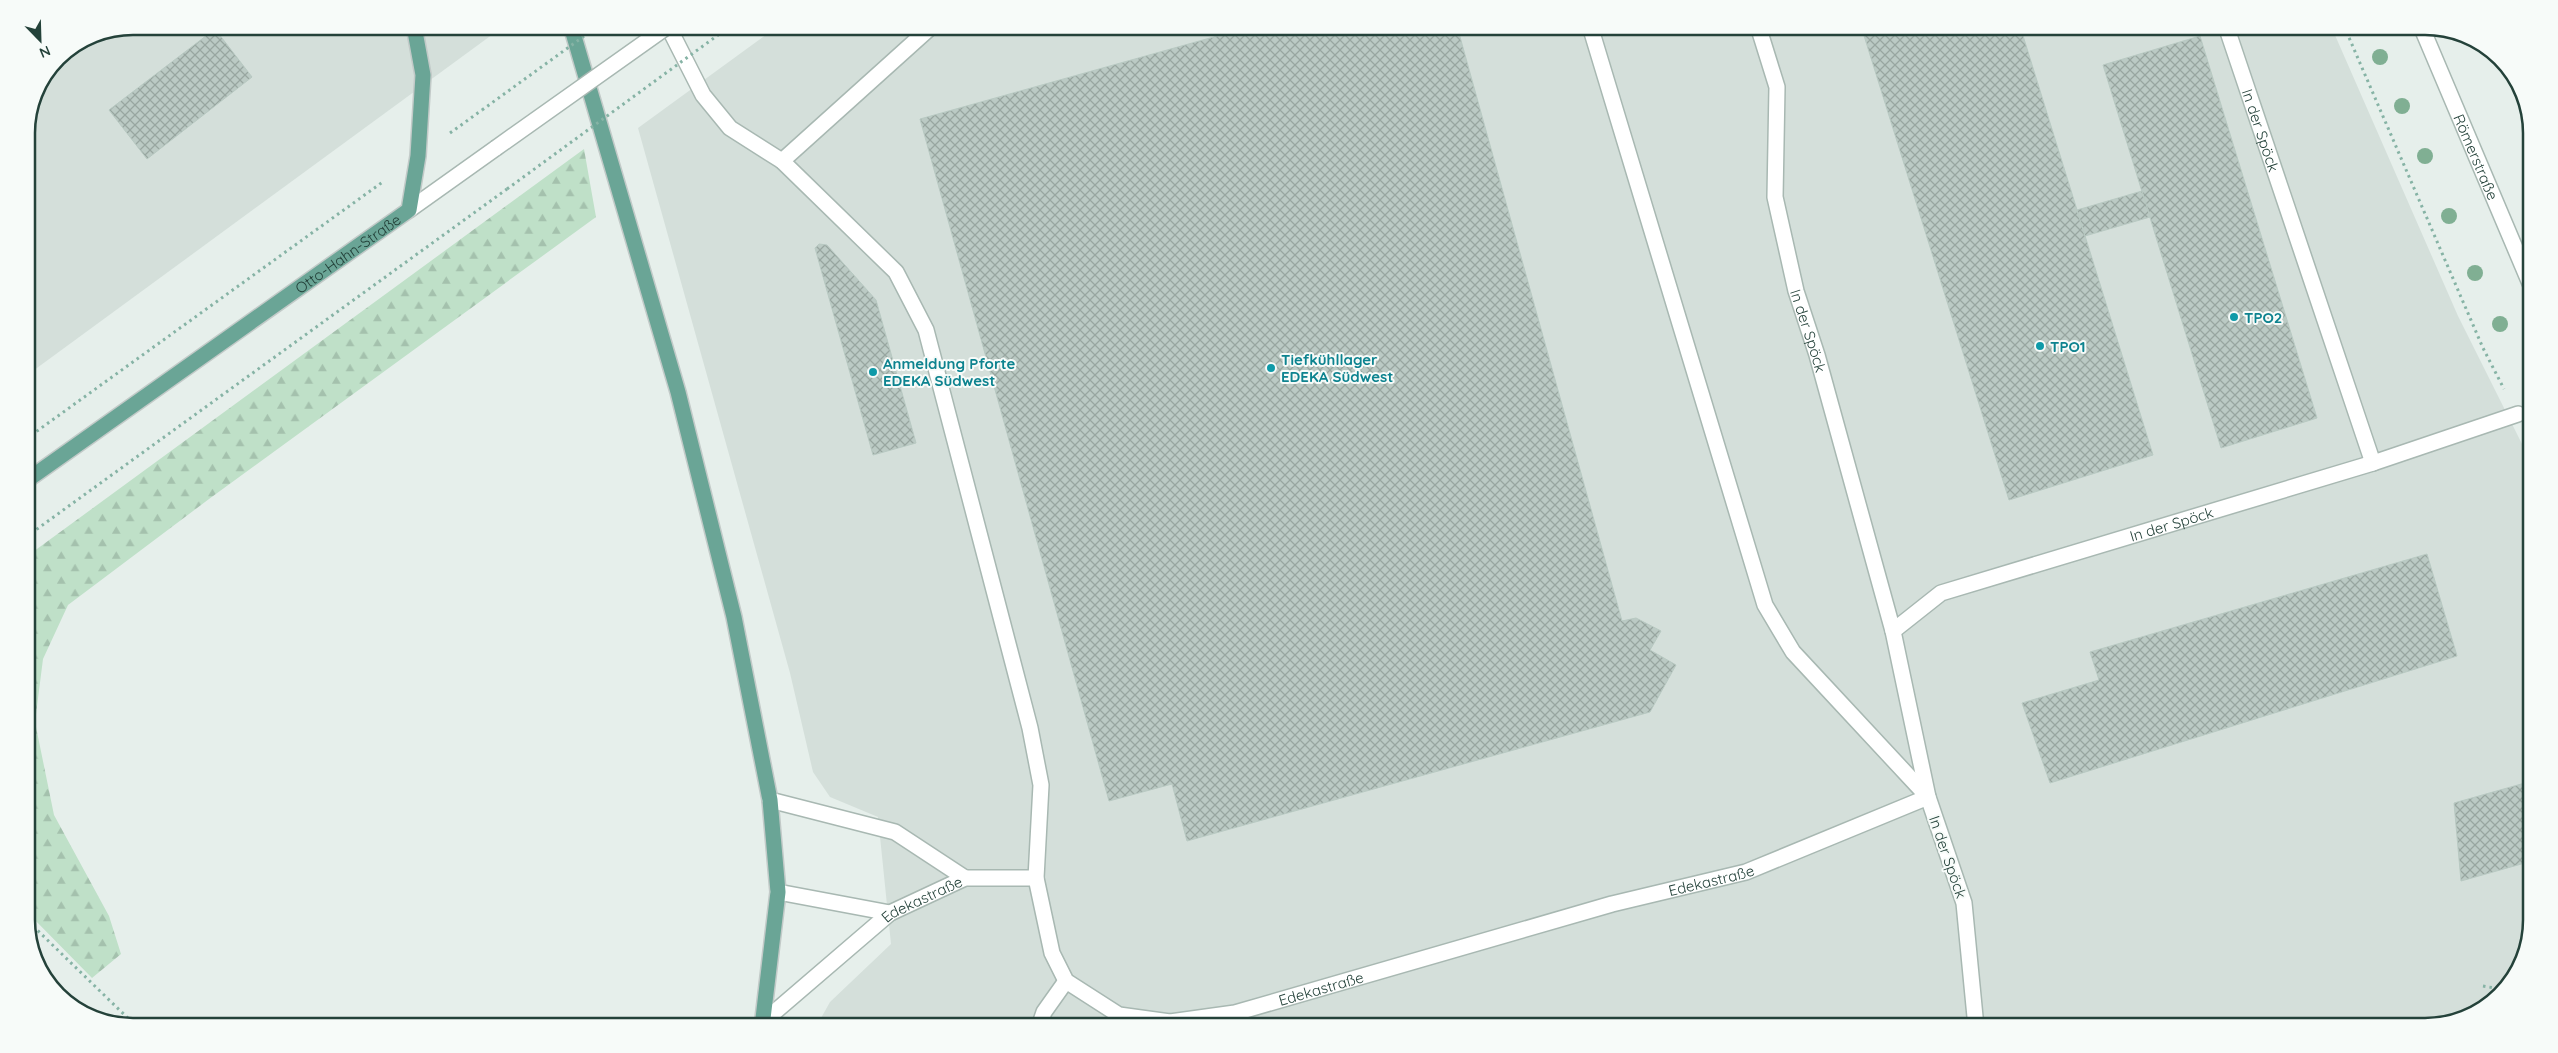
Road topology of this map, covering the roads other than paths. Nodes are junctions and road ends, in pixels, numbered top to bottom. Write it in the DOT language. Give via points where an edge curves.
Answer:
graph roads {
  1 [pos="416,35"];
  2 [pos="574,35"];
  3 [pos="655,35"];
  4 [pos="673,35"];
  5 [pos="922,35"];
  6 [pos="1593,35"];
  7 [pos="1761,35"];
  8 [pos="2229,35"];
  9 [pos="2426,35"];
  10 [pos="782,161"];
  11 [pos="409,210"];
  12 [pos="2523,267"];
  13 [pos="2518,414"];
  14 [pos="2372,462"];
  15 [pos="35,475"];
  16 [pos="1893,631"];
  17 [pos="1928,798"];
  18 [pos="770,800"];
  19 [pos="965,878"];
  20 [pos="1036,878"];
  21 [pos="778,892"];
  22 [pos="890,913"];
  23 [pos="1066,981"];
  24 [pos="763,1018"];
  25 [pos="769,1018"];
  26 [pos="1042,1018"];
  27 [pos="1140,1018"];
  28 [pos="1196,1018"];
  29 [pos="1975,1018"];
  1 -- 11 [label="main road" via="423,75 418,156"];
  2 -- 18 [label="main road" via="678,392 734,617"];
  3 -- 11 [label="street, Otto-Hahn-Straße, bridge"];
  4 -- 10 [label="street" via="703,95 730,128"];
  5 -- 10 [label="street"];
  6 -- 17 [label="street" via="1765,604 1793,652"];
  7 -- 16 [label="street, In der Spöck" via="1777,87 1775,197 1783,234 1796,291 1817,355"];
  8 -- 14 [label="street, In der Spöck"];
  9 -- 12 [label="street, Römerstraße"];
  10 -- 20 [label="street" via="896,272 926,330 1042,785"];
  11 -- 15 [label="main road, Otto-Hahn-Straße"];
  13 -- 14 [label="street, In der Spöck"];
  14 -- 16 [label="street, In der Spöck" via="1941,593"];
  16 -- 17 [label="street, In der Spöck"];
  17 -- 28 [label="street, Edekastraße" via="1746,872 1612,904 1235,1012"];
  17 -- 29 [label="street, In der Spöck" via="1964,903"];
  18 -- 19 [label="street" via="896,832"];
  18 -- 21 [label="main road"];
  19 -- 20 [label="street, Edekastraße"];
  19 -- 22 [label="street, Edekastraße"];
  20 -- 23 [label="street" via="1052,953"];
  21 -- 22 [label="street"];
  21 -- 24 [label="main road"];
  22 -- 25 [label="street, Edekastraße"];
  23 -- 26 [label="street"];
  23 -- 27 [label="street, Edekastraße" via="1118,1015"];
}
